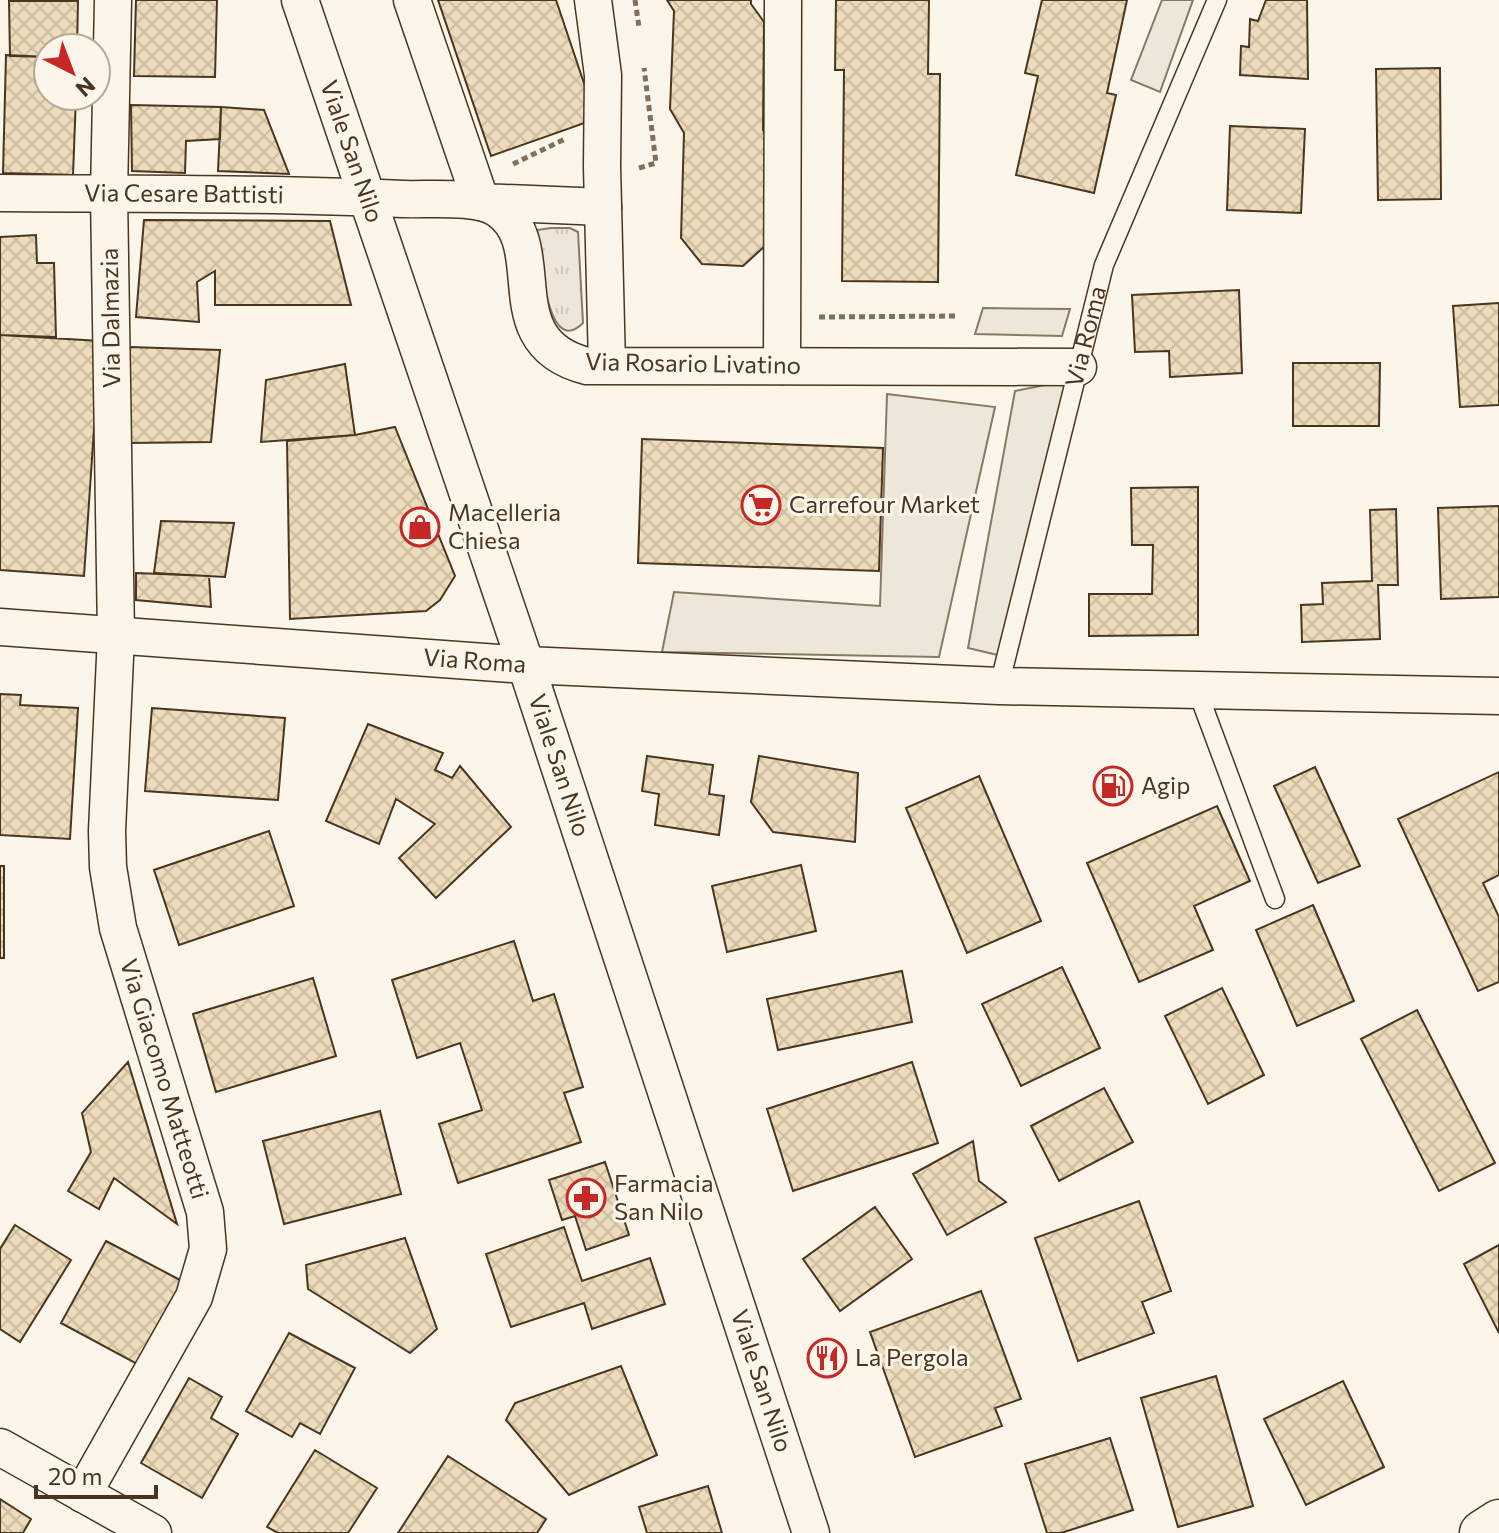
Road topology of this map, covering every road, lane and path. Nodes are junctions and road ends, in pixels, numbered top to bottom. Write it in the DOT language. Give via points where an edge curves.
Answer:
graph roads {
  1 [pos="113,0"];
  2 [pos="300,0"];
  3 [pos="412,0"];
  4 [pos="593,0"];
  5 [pos="783,0"];
  6 [pos="1217,0"];
  7 [pos="572,136"];
  8 [pos="478,192"];
  9 [pos="0,193"];
  10 [pos="109,194"];
  11 [pos="368,197"];
  12 [pos="603,207"];
  13 [pos="958,316"];
  14 [pos="782,317"];
  15 [pos="607,365"];
  16 [pos="782,366"];
  17 [pos="1078,367"];
  18 [pos="0,627"];
  19 [pos="116,636"];
  20 [pos="526,665"];
  21 [pos="999,686"];
  22 [pos="1197,690"];
  23 [pos="1499,696"];
  24 [pos="1275,899"];
  25 [pos="0,1447"];
  26 [pos="83,1494"];
  27 [pos="1499,1522"];
  28 [pos="153,1533"];
  29 [pos="811,1533"];
  30 [pos="1482,1533"];
  1 -- 10 [label="street, Via Dalmazia"];
  2 -- 11 [label="street, Viale San Nilo"];
  3 -- 8 [label="street"];
  4 -- 12 [label="street" via="603,75"];
  5 -- 14 [label="street"];
  6 -- 17 [label="lane, Via Roma" via="1104,265"];
  7 -- 8 [label="path"];
  8 -- 11 [label="street"];
  8 -- 12 [label="street"];
  8 -- 15 [label="street, Via Rosario Livatino" via="515,227 532,315 551,351 587,366"];
  9 -- 10 [label="street, Via Cesare Battisti"];
  10 -- 11 [label="street, Via Cesare Battisti"];
  10 -- 19 [label="street, Via Dalmazia"];
  11 -- 20 [label="street, Viale San Nilo"];
  12 -- 15 [label="street"];
  13 -- 14 [label="path"];
  14 -- 16 [label="street"];
  15 -- 16 [label="street, Via Rosario Livatino"];
  16 -- 17 [label="street, Via Rosario Livatino"];
  17 -- 21 [label="lane, Via Roma"];
  18 -- 19 [label="street, Via Roma"];
  19 -- 20 [label="street, Via Roma"];
  19 -- 26 [label="street, Via Giacomo Matteotti" via="107,831 111,900 205,1212 208,1249 194,1297"];
  20 -- 21 [label="street, Via Roma"];
  20 -- 29 [label="street, Viale San Nilo"];
  21 -- 22 [label="street, Via Roma"];
  22 -- 23 [label="street, Via Roma"];
  22 -- 24 [label="lane"];
  25 -- 26 [label="street"];
  26 -- 28 [label="street"];
  27 -- 30 [label="main road"];
}
